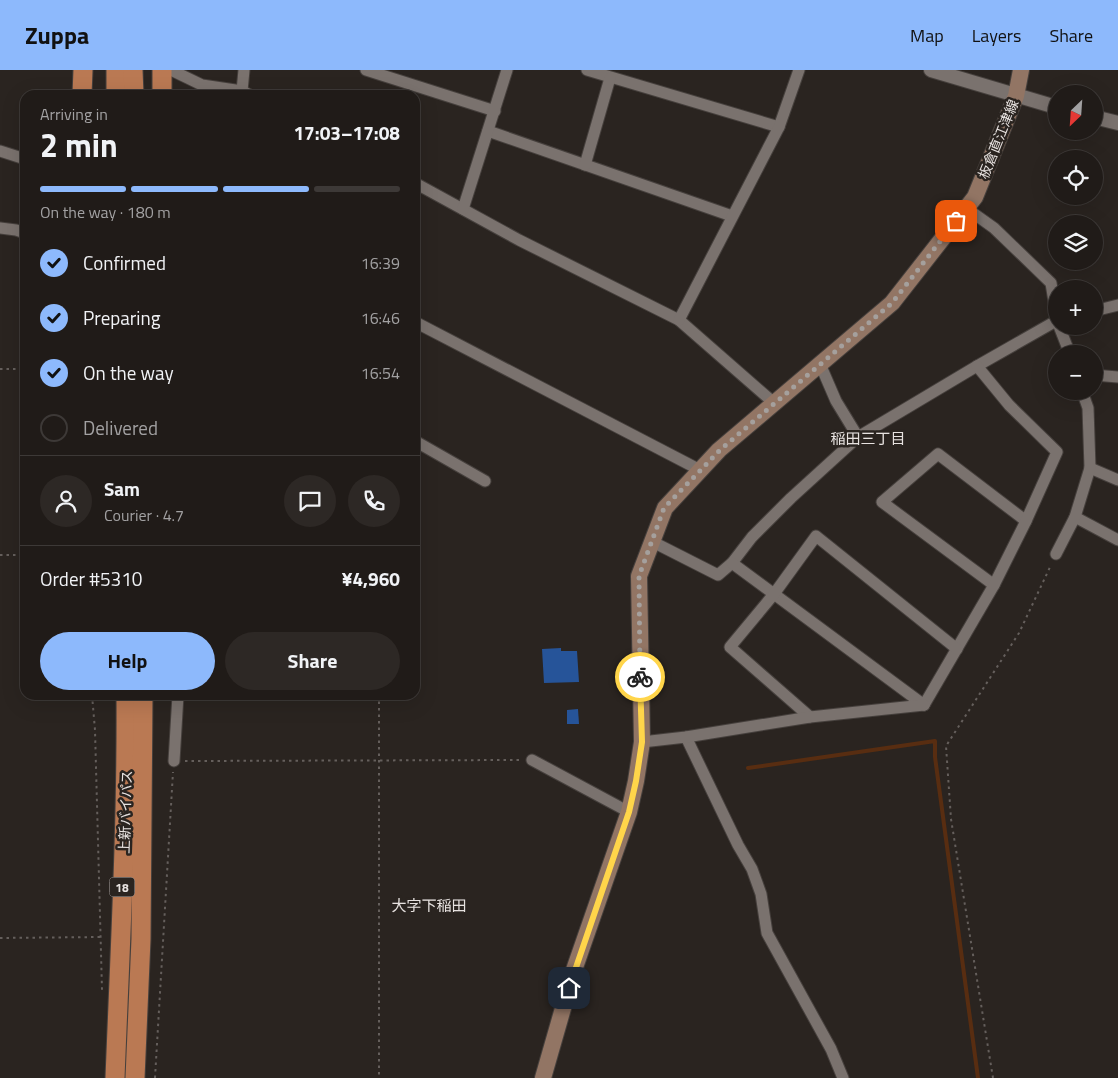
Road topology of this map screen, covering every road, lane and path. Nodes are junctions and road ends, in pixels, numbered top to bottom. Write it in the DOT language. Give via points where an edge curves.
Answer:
graph roads {
  1 [pos="83,70"];
  2 [pos="116,70"];
  3 [pos="133,70"];
  4 [pos="162,70"];
  5 [pos="171,70"];
  6 [pos="244,70"];
  7 [pos="366,70"];
  8 [pos="507,70"];
  9 [pos="587,70"];
  10 [pos="799,70"];
  11 [pos="931,70"];
  12 [pos="1021,70"];
  13 [pos="610,78"];
  14 [pos="82,90"];
  15 [pos="116,90"];
  16 [pos="134,90"];
  17 [pos="162,90"];
  18 [pos="230,90"];
  19 [pos="246,90"];
  20 [pos="1016,96"];
  21 [pos="1048,105"];
  22 [pos="495,112"];
  23 [pos="1103,119"];
  24 [pos="1118,123"];
  25 [pos="779,127"];
  26 [pos="488,131"];
  27 [pos="0,151"];
  28 [pos="20,157"];
  29 [pos="585,165"];
  30 [pos="420,186"];
  31 [pos="966,208"];
  32 [pos="463,210"];
  33 [pos="732,216"];
  34 [pos="0,228"];
  35 [pos="20,231"];
  36 [pos="1048,280"];
  37 [pos="1118,305"];
  38 [pos="1103,309"];
  39 [pos="679,320"];
  40 [pos="420,325"];
  41 [pos="1048,326"];
  42 [pos="820,364"];
  43 [pos="977,366"];
  44 [pos="0,369"];
  45 [pos="20,369"];
  46 [pos="1103,376"];
  47 [pos="1118,377"];
  48 [pos="1085,400"];
  49 [pos="774,403"];
  50 [pos="858,436"];
  51 [pos="420,444"];
  52 [pos="1090,468"];
  53 [pos="700,470"];
  54 [pos="1118,480"];
  55 [pos="486,481"];
  56 [pos="1075,517"];
  57 [pos="1026,521"];
  58 [pos="1118,540"];
  59 [pos="651,541"];
  60 [pos="0,554"];
  61 [pos="1056,554"];
  62 [pos="20,555"];
  63 [pos="732,563"];
  64 [pos="994,585"];
  65 [pos="774,594"];
  66 [pos="957,649"];
  67 [pos="92,700"];
  68 [pos="113,700"];
  69 [pos="126,700"];
  70 [pos="143,700"];
  71 [pos="178,700"];
  72 [pos="378,700"];
  73 [pos="924,705"];
  74 [pos="810,717"];
  75 [pos="686,737"];
  76 [pos="642,742"];
  77 [pos="532,760"];
  78 [pos="174,761"];
  79 [pos="379,761"];
  80 [pos="629,812"];
  81 [pos="124,834"];
  82 [pos="0,938"];
  83 [pos="115,1078"];
  84 [pos="135,1078"];
  85 [pos="155,1078"];
  86 [pos="379,1078"];
  87 [pos="543,1078"];
  88 [pos="843,1078"];
  89 [pos="994,1078"];
  1 -- 14 [label="highway"];
  2 -- 15 [label="highway"];
  3 -- 16 [label="highway"];
  4 -- 17 [label="highway"];
  5 -- 18 [label="street" via="202,85"];
  6 -- 19 [label="street"];
  7 -- 22 [label="street"];
  8 -- 22 [label="street"];
  9 -- 13 [label="street"];
  10 -- 25 [label="street"];
  11 -- 20 [label="street"];
  12 -- 20 [label="main road, 板倉直江津線"];
  13 -- 25 [label="street"];
  13 -- 29 [label="street"];
  20 -- 21 [label="street"];
  20 -- 31 [label="main road, 板倉直江津線" via="975,197"];
  22 -- 26 [label="street"];
  23 -- 24 [label="street"];
  25 -- 33 [label="street"];
  26 -- 29 [label="street"];
  26 -- 32 [label="street"];
  27 -- 28 [label="street"];
  29 -- 33 [label="street"];
  30 -- 32 [label="street"];
  31 -- 36 [label="street" via="994,228"];
  31 -- 42 [label="main road, 板倉直江津線" via="892,303"];
  32 -- 39 [label="street"];
  33 -- 39 [label="street"];
  34 -- 35 [label="street"];
  37 -- 38 [label="street"];
  39 -- 49 [label="street"];
  40 -- 53 [label="street"];
  41 -- 43 [label="street"];
  42 -- 49 [label="main road, 板倉直江津線"];
  42 -- 50 [label="street" via="836,401"];
  43 -- 50 [label="street"];
  43 -- 57 [label="street" via="1008,405 1057,452"];
  44 -- 45 [label="path"];
  46 -- 47 [label="street"];
  48 -- 52 [label="street"];
  49 -- 53 [label="main road, 板倉直江津線"];
  50 -- 63 [label="street" via="752,537"];
  51 -- 55 [label="street"];
  52 -- 54 [label="street"];
  52 -- 56 [label="street"];
  53 -- 59 [label="main road, 板倉直江津線" via="664,508"];
  56 -- 58 [label="street"];
  56 -- 61 [label="street"];
  57 -- 64 [label="street"];
  57 -- 64 [label="street" via="938,454 882,502"];
  59 -- 63 [label="street" via="718,575"];
  59 -- 76 [label="main road, 板倉直江津線" via="639,576"];
  60 -- 62 [label="path"];
  61 -- 89 [label="path" via="1019,634 946,746 951,819"];
  63 -- 65 [label="street"];
  64 -- 66 [label="street"];
  65 -- 66 [label="street" via="816,536"];
  65 -- 73 [label="street"];
  65 -- 74 [label="street" via="730,647"];
  66 -- 73 [label="street"];
  67 -- 82 [label="path" via="102,937"];
  68 -- 81 [label="highway, 18"];
  69 -- 81 [label="highway, 上新バイパス / 18"];
  70 -- 84 [label="highway, 上新バイパス / 18" via="141,939"];
  71 -- 78 [label="street"];
  72 -- 79 [label="path"];
  73 -- 74 [label="street"];
  74 -- 75 [label="street"];
  75 -- 76 [label="street"];
  75 -- 88 [label="street" via="752,869 761,894 767,933 831,1049"];
  76 -- 80 [label="main road, 板倉直江津線"];
  77 -- 79 [label="path"];
  77 -- 80 [label="street"];
  78 -- 79 [label="path"];
  78 -- 85 [label="path"];
  79 -- 86 [label="path"];
  80 -- 87 [label="main road, 板倉直江津線" via="574,970"];
  81 -- 83 [label="highway, 上新バイパス / 18"];
}
